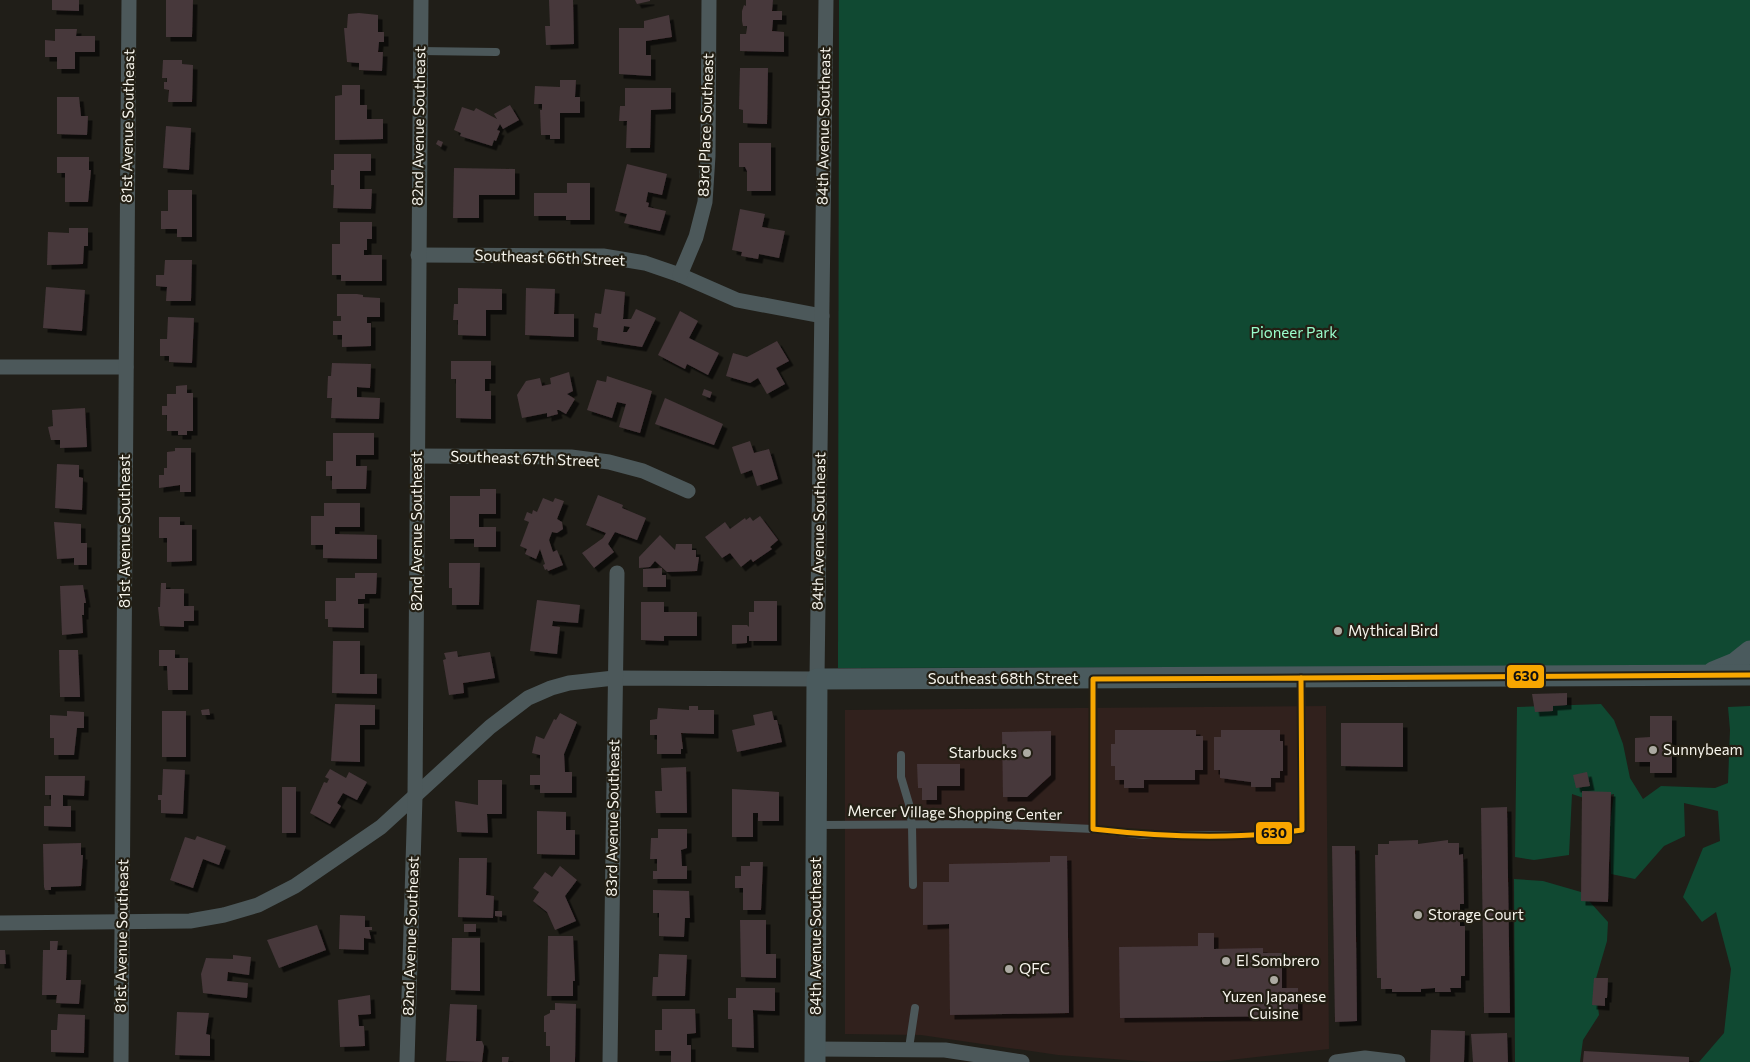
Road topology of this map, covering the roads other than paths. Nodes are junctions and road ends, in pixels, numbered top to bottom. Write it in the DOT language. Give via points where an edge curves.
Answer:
graph roads {
  1 [pos="129,0"];
  2 [pos="421,0"];
  3 [pos="709,0"];
  4 [pos="826,0"];
  5 [pos="420,51"];
  6 [pos="496,52"];
  7 [pos="418,255"];
  8 [pos="680,275"];
  9 [pos="822,316"];
  10 [pos="0,367"];
  11 [pos="126,367"];
  12 [pos="417,456"];
  13 [pos="688,491"];
  14 [pos="617,573"];
  15 [pos="1750,651"];
  16 [pos="1750,675"];
  17 [pos="1690,676"];
  18 [pos="1301,677"];
  19 [pos="614,678"];
  20 [pos="817,679"];
  21 [pos="1093,679"];
  22 [pos="901,755"];
  23 [pos="415,797"];
  24 [pos="816,825"];
  25 [pos="912,825"];
  26 [pos="1093,829"];
  27 [pos="913,885"];
  28 [pos="123,922"];
  29 [pos="0,923"];
  30 [pos="915,1008"];
  31 [pos="909,1048"];
  32 [pos="815,1055"];
  33 [pos="121,1062"];
  34 [pos="407,1062"];
  35 [pos="610,1062"];
  36 [pos="1022,1062"];
  37 [pos="1336,1062"];
  38 [pos="1398,1062"];
  1 -- 11 [label="street, 81st Avenue Southeast"];
  2 -- 5 [label="street, 82nd Avenue Southeast"];
  3 -- 8 [label="street, 83rd Place Southeast" via="705,202 696,237"];
  4 -- 9 [label="street, 84th Avenue Southeast"];
  5 -- 6 [label="lane"];
  5 -- 7 [label="street, 82nd Avenue Southeast"];
  7 -- 8 [label="street, Southeast 66th Street" via="603,256 645,263"];
  7 -- 12 [label="street, 82nd Avenue Southeast"];
  8 -- 9 [label="street, Southeast 66th Street" via="737,300"];
  9 -- 20 [label="street, 84th Avenue Southeast"];
  10 -- 11 [label="street"];
  11 -- 28 [label="street, 81st Avenue Southeast"];
  12 -- 13 [label="street, Southeast 67th Street" via="571,458 609,462 643,471"];
  12 -- 23 [label="street, 82nd Avenue Southeast"];
  14 -- 19 [label="street, 83rd Avenue Southeast"];
  15 -- 17 [label="street" via="1721,670"];
  16 -- 17 [label="street, Southeast 68th Street"];
  17 -- 18 [label="street, Southeast 68th Street"];
  18 -- 21 [label="street, Southeast 68th Street"];
  18 -- 26 [label="lane, Mercer Village Shopping Center" via="1302,830 1268,835 1144,835"];
  19 -- 20 [label="street, Southeast 68th Street"];
  19 -- 23 [label="street, Southeast 68th Street" via="569,683 528,698 490,727"];
  19 -- 35 [label="street, 83rd Avenue Southeast"];
  20 -- 21 [label="street, Southeast 68th Street"];
  20 -- 24 [label="street, 84th Avenue Southeast"];
  21 -- 26 [label="lane"];
  22 -- 25 [label="lane" via="900,777"];
  23 -- 28 [label="street, Southeast 68th Street" via="381,827 331,863 258,905 190,921"];
  23 -- 34 [label="street, 82nd Avenue Southeast"];
  24 -- 25 [label="lane, Mercer Village Shopping Center"];
  24 -- 32 [label="street, 84th Avenue Southeast"];
  25 -- 26 [label="lane, Mercer Village Shopping Center" via="981,824"];
  25 -- 27 [label="lane"];
  28 -- 29 [label="street, Southeast 68th Street"];
  28 -- 33 [label="street, 81st Avenue Southeast"];
  30 -- 31 [label="lane"];
  31 -- 32 [label="street"];
  31 -- 36 [label="street" via="954,1051"];
  37 -- 38 [label="street" via="1365,1058"];
}
